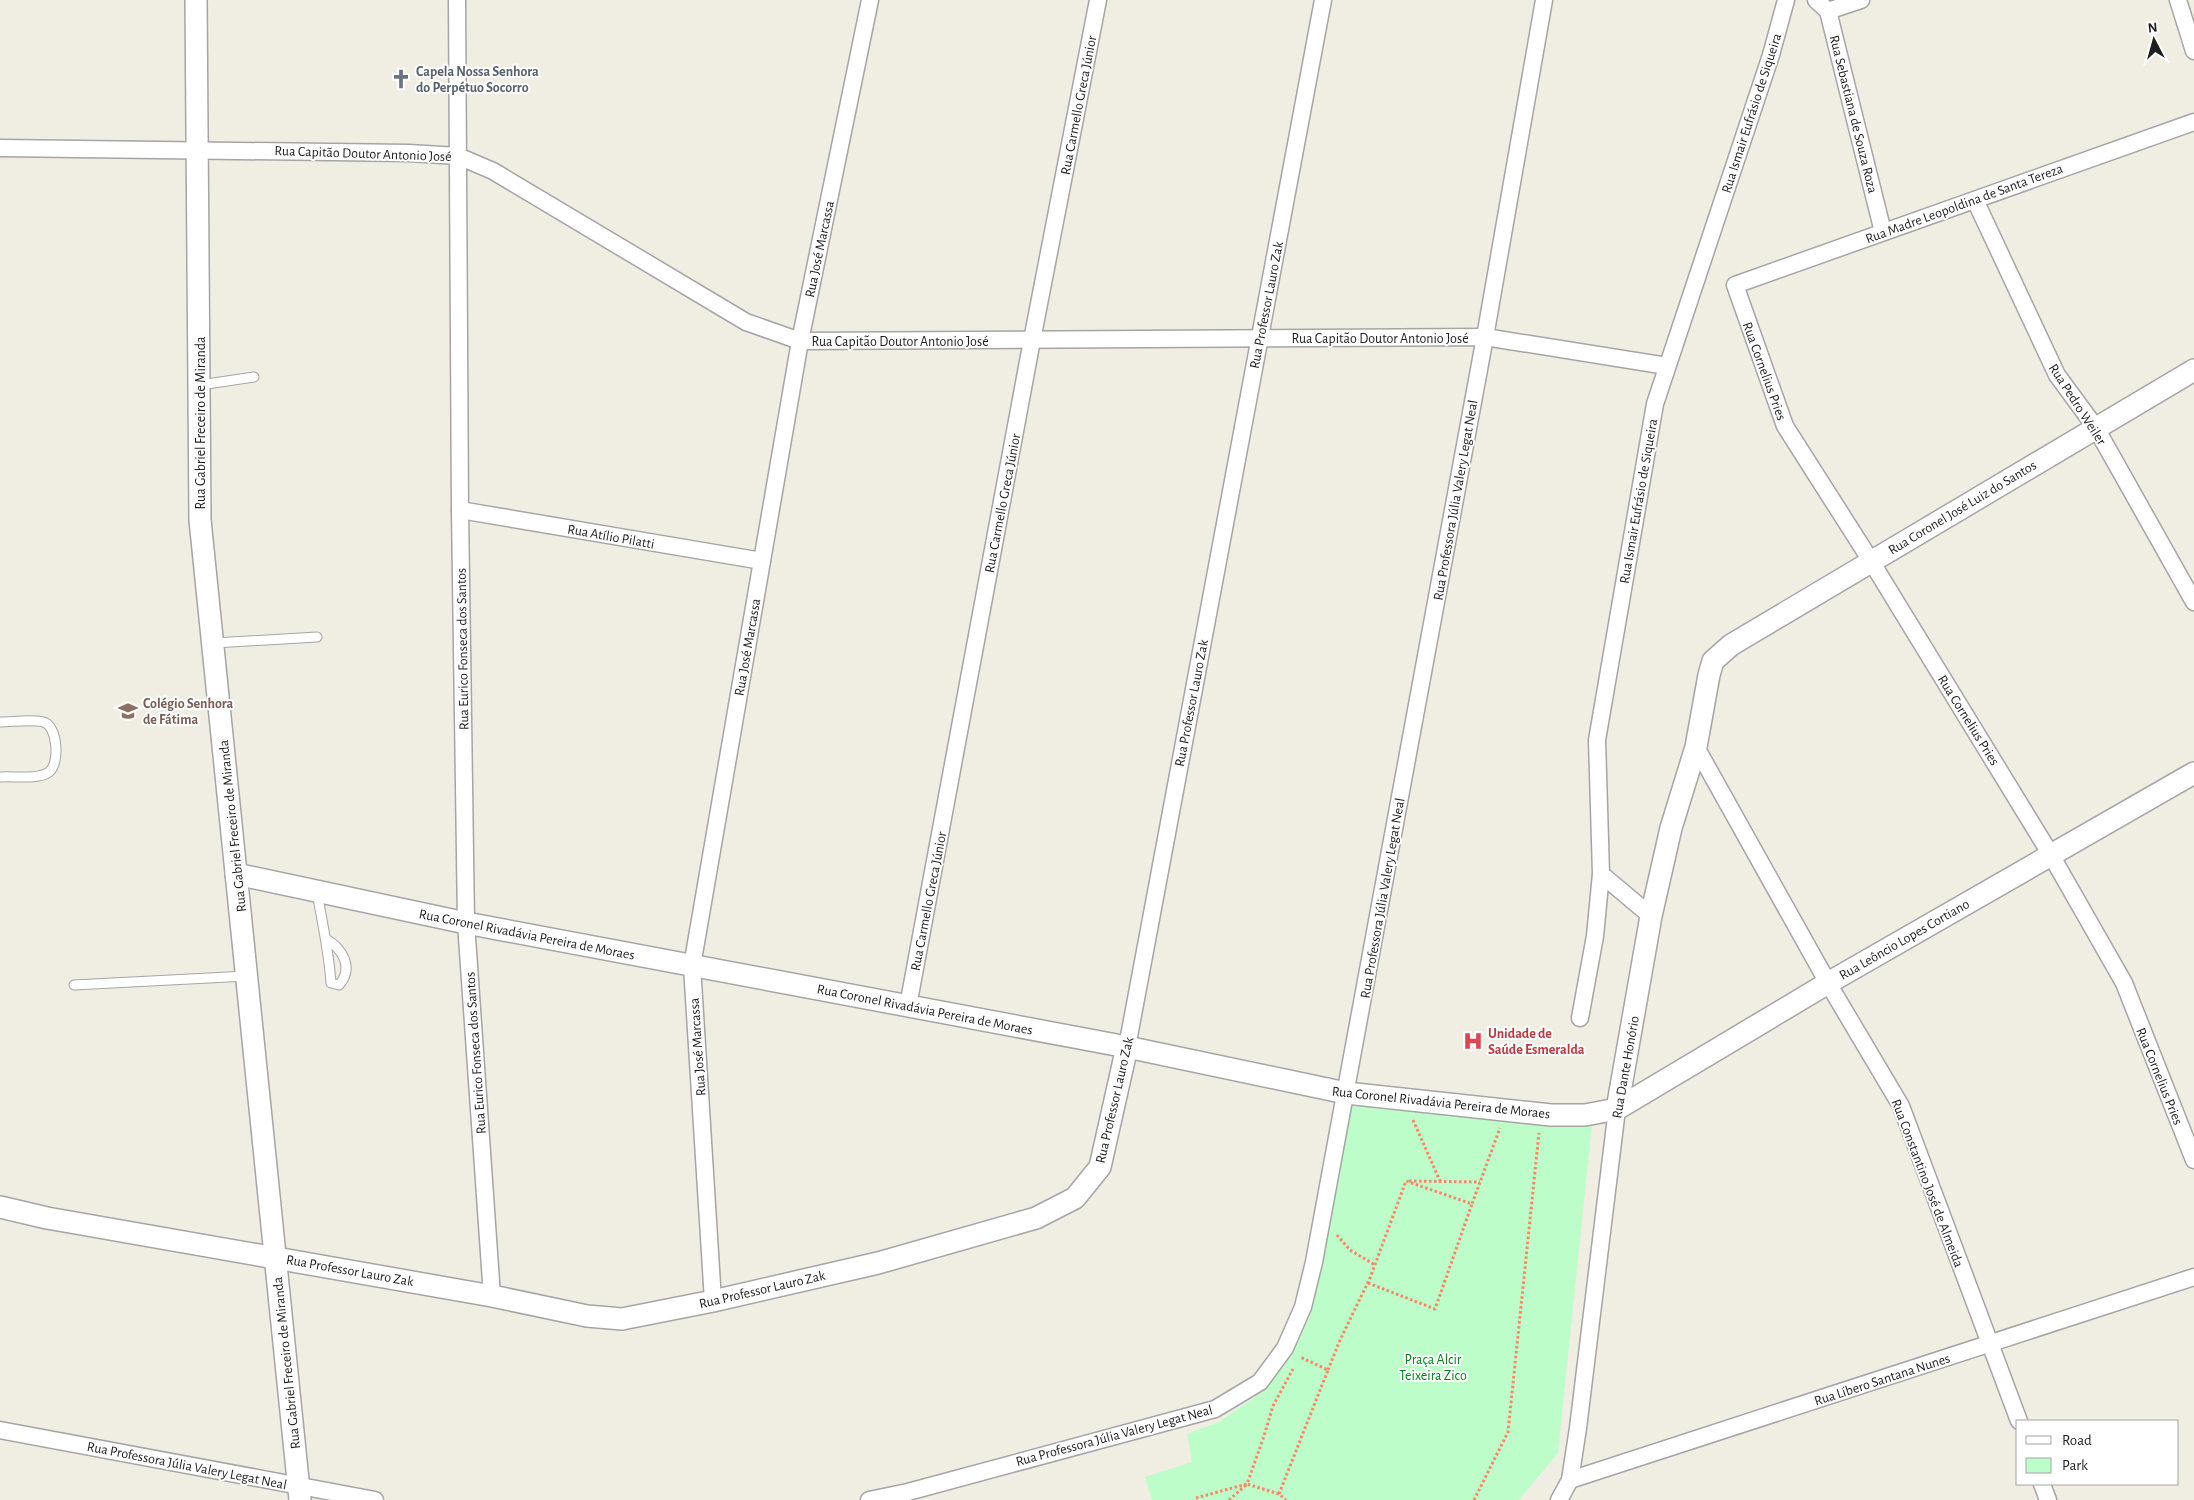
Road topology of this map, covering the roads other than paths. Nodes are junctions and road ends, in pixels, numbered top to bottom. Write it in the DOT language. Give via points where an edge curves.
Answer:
graph roads {
  1 [pos="196,0"];
  2 [pos="457,0"];
  3 [pos="870,0"];
  4 [pos="1098,0"];
  5 [pos="1324,0"];
  6 [pos="1544,0"];
  7 [pos="1786,0"];
  8 [pos="1816,0"];
  9 [pos="1861,0"];
  10 [pos="2178,0"];
  11 [pos="1828,11"];
  12 [pos="2194,51"];
  13 [pos="2194,122"];
  14 [pos="0,148"];
  15 [pos="198,150"];
  16 [pos="458,156"];
  17 [pos="1975,200"];
  18 [pos="1883,232"];
  19 [pos="1735,285"];
  20 [pos="1485,338"];
  21 [pos="1259,339"];
  22 [pos="1032,340"];
  23 [pos="800,341"];
  24 [pos="1667,366"];
  25 [pos="2194,370"];
  26 [pos="254,377"];
  27 [pos="199,385"];
  28 [pos="2096,428"];
  29 [pos="460,510"];
  30 [pos="762,561"];
  31 [pos="1871,561"];
  32 [pos="2194,602"];
  33 [pos="317,637"];
  34 [pos="214,643"];
  35 [pos="1731,645"];
  36 [pos="0,722"];
  37 [pos="1696,747"];
  38 [pos="2194,773"];
  39 [pos="0,777"];
  40 [pos="2051,855"];
  41 [pos="236,874"];
  42 [pos="1601,874"];
  43 [pos="317,892"];
  44 [pos="1646,913"];
  45 [pos="466,923"];
  46 [pos="326,939"];
  47 [pos="692,966"];
  48 [pos="247,976"];
  49 [pos="1828,983"];
  50 [pos="74,985"];
  51 [pos="908,1006"];
  52 [pos="1580,1018"];
  53 [pos="1127,1047"];
  54 [pos="1346,1093"];
  55 [pos="1617,1109"];
  56 [pos="2194,1160"];
  57 [pos="0,1207"];
  58 [pos="276,1257"];
  59 [pos="2194,1277"];
  60 [pos="492,1296"];
  61 [pos="713,1301"];
  62 [pos="1990,1344"];
  63 [pos="2019,1420"];
  64 [pos="0,1430"];
  65 [pos="1570,1480"];
  66 [pos="2042,1485"];
  67 [pos="300,1493"];
  68 [pos="375,1500"];
  69 [pos="870,1500"];
  70 [pos="1559,1500"];
  71 [pos="2048,1500"];
  1 -- 15 [label="street, Rua Gabriel Freceiro de Miranda"];
  2 -- 16 [label="street, Rua Eurico Fonseca dos Santos"];
  3 -- 23 [label="street, Rua José Marcassa"];
  4 -- 22 [label="street, Rua Carmello Greca Júnior"];
  5 -- 21 [label="street, Rua Professor Lauro Zak"];
  6 -- 20 [label="street, Rua Professora Júlia Valery Legat Neal"];
  7 -- 24 [label="street, Rua Ismair Eufrásio de Siqueira" via="1771,55"];
  8 -- 11 [label="street"];
  9 -- 11 [label="street"];
  10 -- 12 [label="street"];
  11 -- 18 [label="street, Rua Sebastiana de Souza Roza"];
  13 -- 17 [label="street, Rua Madre Leopoldina de Santa Tereza"];
  14 -- 15 [label="street, Rua Capitão Doutor Antonio José"];
  15 -- 16 [label="street, Rua Capitão Doutor Antonio José"];
  15 -- 27 [label="street, Rua Gabriel Freceiro de Miranda"];
  16 -- 23 [label="street, Rua Capitão Doutor Antonio José" via="493,171 746,322"];
  16 -- 29 [label="street, Rua Eurico Fonseca dos Santos"];
  17 -- 18 [label="street, Rua Madre Leopoldina de Santa Tereza"];
  17 -- 28 [label="street, Rua Pedro Weiler" via="2057,375"];
  18 -- 19 [label="street, Rua Madre Leopoldina de Santa Tereza"];
  19 -- 31 [label="street, Rua Cornelius Pries" via="1785,426"];
  20 -- 21 [label="street, Rua Capitão Doutor Antonio José"];
  20 -- 24 [label="street, Rua Capitão Doutor Antonio José"];
  20 -- 54 [label="street, Rua Professora Júlia Valery Legat Neal"];
  21 -- 22 [label="street, Rua Capitão Doutor Antonio José"];
  21 -- 53 [label="street, Rua Professor Lauro Zak"];
  22 -- 23 [label="street, Rua Capitão Doutor Antonio José"];
  22 -- 51 [label="street, Rua Carmello Greca Júnior"];
  23 -- 30 [label="street, Rua José Marcassa"];
  24 -- 42 [label="street, Rua Ismair Eufrásio de Siqueira" via="1655,404 1597,740"];
  25 -- 28 [label="street, Rua Coronel José Luiz do Santos"];
  26 -- 27 [label="lane"];
  27 -- 34 [label="street, Rua Gabriel Freceiro de Miranda" via="200,520"];
  28 -- 31 [label="street, Rua Coronel José Luiz do Santos"];
  28 -- 32 [label="street, Rua Pedro Weiler"];
  29 -- 30 [label="street, Rua Atílio Pilatti"];
  29 -- 45 [label="street, Rua Eurico Fonseca dos Santos"];
  30 -- 47 [label="street, Rua José Marcassa"];
  31 -- 35 [label="street, Rua Coronel José Luiz do Santos"];
  31 -- 40 [label="street, Rua Cornelius Pries"];
  33 -- 34 [label="lane"];
  34 -- 41 [label="street, Rua Gabriel Freceiro de Miranda"];
  35 -- 37 [label="street, Rua Dante Honório" via="1714,661 1709,674"];
  36 -- 39 [label="lane" via="43,722 51,725 55,733 56,762 43,775"];
  37 -- 44 [label="street, Rua Dante Honório"];
  37 -- 49 [label="street, Rua Constantino José de Almeida"];
  38 -- 40 [label="street, Rua Leôncio Lopes Cortiano"];
  40 -- 49 [label="street, Rua Leôncio Lopes Cortiano"];
  40 -- 56 [label="street, Rua Cornelius Pries" via="2124,983"];
  41 -- 43 [label="street, Rua Coronel Rivadávia Pereira de Moraes"];
  41 -- 48 [label="street, Rua Gabriel Freceiro de Miranda"];
  42 -- 44 [label="street"];
  42 -- 52 [label="street, Rua Ismair Eufrásio de Siqueira" via="1595,936"];
  43 -- 45 [label="street, Rua Coronel Rivadávia Pereira de Moraes"];
  43 -- 46 [label="lane"];
  44 -- 55 [label="street, Rua Dante Honório"];
  45 -- 47 [label="street, Rua Coronel Rivadávia Pereira de Moraes"];
  45 -- 60 [label="street, Rua Eurico Fonseca dos Santos"];
  47 -- 51 [label="street, Rua Coronel Rivadávia Pereira de Moraes"];
  47 -- 61 [label="street, Rua José Marcassa"];
  48 -- 50 [label="lane"];
  48 -- 58 [label="street, Rua Gabriel Freceiro de Miranda"];
  49 -- 55 [label="street, Rua Leôncio Lopes Cortiano"];
  49 -- 62 [label="street, Rua Constantino José de Almeida" via="1901,1106"];
  51 -- 53 [label="street, Rua Coronel Rivadávia Pereira de Moraes"];
  53 -- 54 [label="street, Rua Coronel Rivadávia Pereira de Moraes"];
  53 -- 61 [label="street, Rua Professor Lauro Zak" via="1100,1167 1075,1198 1036,1218 980,1235 878,1263"];
  54 -- 55 [label="street, Rua Coronel Rivadávia Pereira de Moraes" via="1551,1115 1585,1115"];
  54 -- 69 [label="street, Rua Professora Júlia Valery Legat Neal" via="1304,1307 1285,1348 1260,1382 1215,1409"];
  55 -- 65 [label="street, Rua Dante Honório"];
  57 -- 58 [label="street, Rua Professor Lauro Zak"];
  58 -- 60 [label="street, Rua Professor Lauro Zak"];
  58 -- 67 [label="street, Rua Gabriel Freceiro de Miranda"];
  59 -- 62 [label="street, Rua Líbero Santana Nunes"];
  60 -- 61 [label="street, Rua Professor Lauro Zak" via="587,1316 622,1319"];
  62 -- 63 [label="street, Rua Constantino José de Almeida"];
  62 -- 65 [label="street, Rua Líbero Santana Nunes"];
  64 -- 67 [label="street, Rua Professora Júlia Valery Legat Neal"];
  65 -- 70 [label="street, Rua Dante Honório"];
  66 -- 71 [label="street"];
  67 -- 68 [label="street, Rua Professora Júlia Valery Legat Neal"];
}
